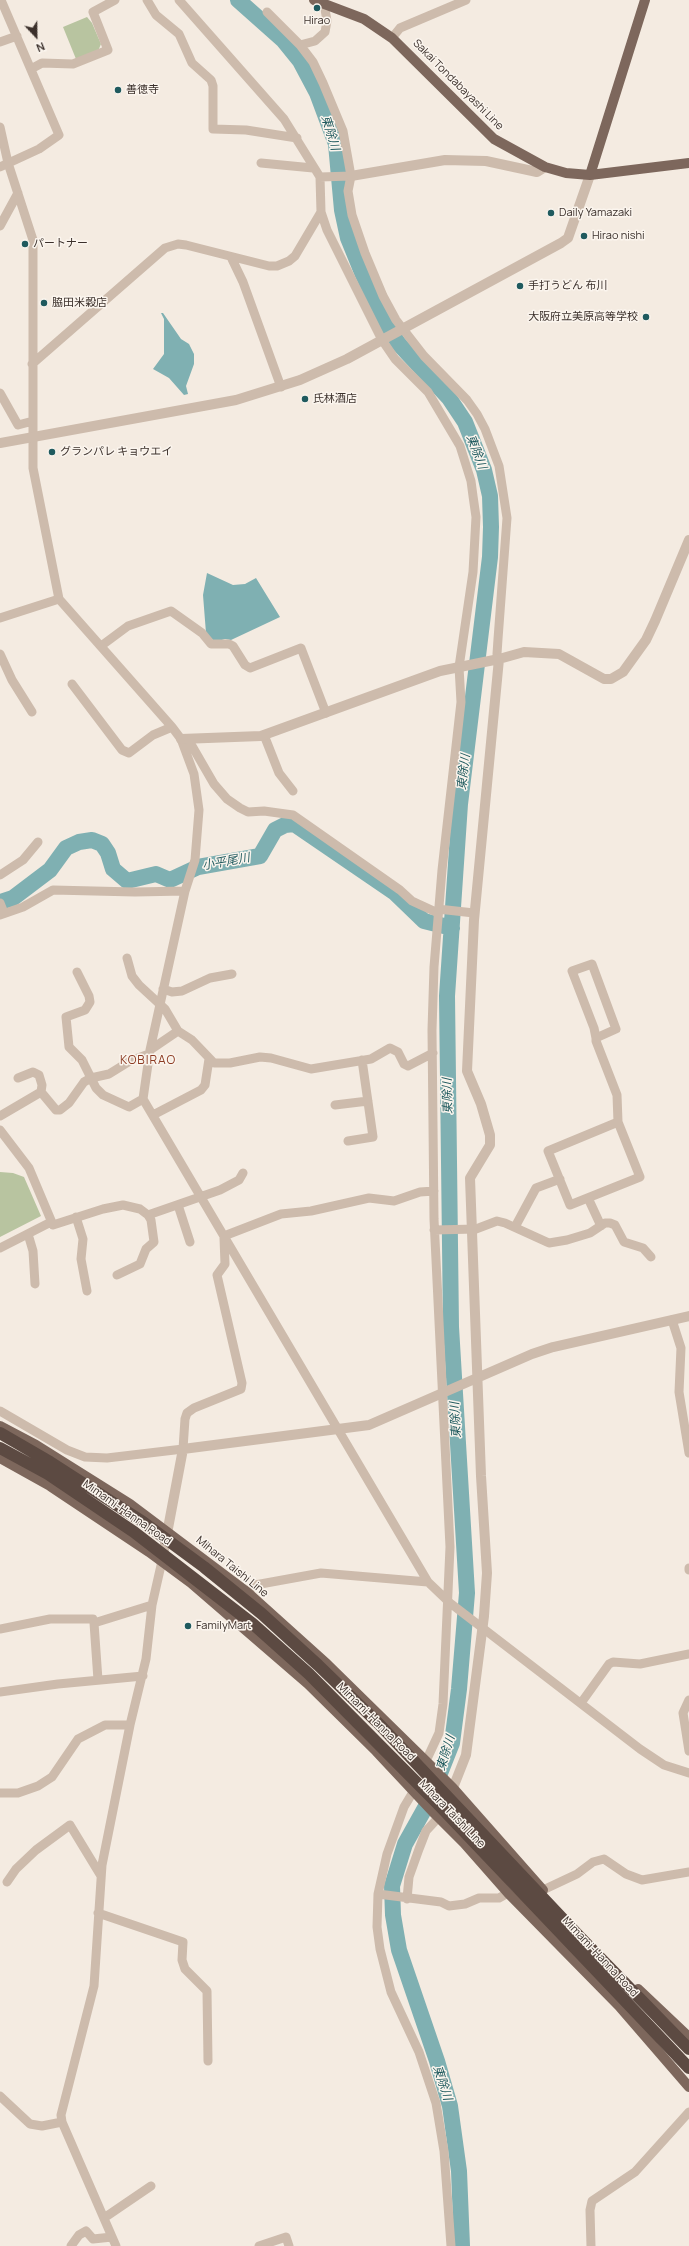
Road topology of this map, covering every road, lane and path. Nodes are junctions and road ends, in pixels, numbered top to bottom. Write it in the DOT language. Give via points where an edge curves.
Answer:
graph roads {
  1 [pos="1,0"];
  2 [pos="115,0"];
  3 [pos="147,0"];
  4 [pos="179,0"];
  5 [pos="466,0"];
  6 [pos="645,0"];
  7 [pos="319,2"];
  8 [pos="267,12"];
  9 [pos="17,36"];
  10 [pos="392,38"];
  11 [pos="0,42"];
  12 [pos="300,45"];
  13 [pos="31,68"];
  14 [pos="0,127"];
  15 [pos="297,138"];
  16 [pos="261,162"];
  17 [pos="689,163"];
  18 [pos="4,165"];
  19 [pos="545,167"];
  20 [pos="313,168"];
  21 [pos="590,175"];
  22 [pos="347,176"];
  23 [pos="322,177"];
  24 [pos="18,193"];
  25 [pos="321,212"];
  26 [pos="0,226"];
  27 [pos="231,256"];
  28 [pos="401,330"];
  29 [pos="383,339"];
  30 [pos="32,364"];
  31 [pos="281,387"];
  32 [pos="0,394"];
  33 [pos="32,421"];
  34 [pos="32,437"];
  35 [pos="0,443"];
  36 [pos="689,540"];
  37 [pos="59,599"];
  38 [pos="0,618"];
  39 [pos="101,646"];
  40 [pos="0,654"];
  41 [pos="496,660"];
  42 [pos="461,667"];
  43 [pos="72,684"];
  44 [pos="32,712"];
  45 [pos="326,712"];
  46 [pos="172,726"];
  47 [pos="264,735"];
  48 [pos="185,739"];
  49 [pos="293,791"];
  50 [pos="38,842"];
  51 [pos="0,876"];
  52 [pos="185,891"];
  53 [pos="0,904"];
  54 [pos="438,911"];
  55 [pos="474,913"];
  56 [pos="2,914"];
  57 [pos="127,958"];
  58 [pos="77,972"];
  59 [pos="232,974"];
  60 [pos="163,990"];
  61 [pos="160,1004"];
  62 [pos="178,1031"];
  63 [pos="596,1038"];
  64 [pos="149,1052"];
  65 [pos="432,1053"];
  66 [pos="209,1059"];
  67 [pos="362,1060"];
  68 [pos="18,1078"];
  69 [pos="91,1078"];
  70 [pos="41,1092"];
  71 [pos="143,1099"];
  72 [pos="368,1101"];
  73 [pos="335,1106"];
  74 [pos="153,1115"];
  75 [pos="0,1116"];
  76 [pos="618,1122"];
  77 [pos="0,1130"];
  78 [pos="348,1141"];
  79 [pos="244,1173"];
  80 [pos="560,1179"];
  81 [pos="434,1191"];
  82 [pos="202,1197"];
  83 [pos="588,1198"];
  84 [pos="178,1205"];
  85 [pos="148,1215"];
  86 [pos="76,1217"];
  87 [pos="51,1222"];
  88 [pos="601,1226"];
  89 [pos="515,1228"];
  90 [pos="472,1229"];
  91 [pos="434,1230"];
  92 [pos="28,1234"];
  93 [pos="224,1236"];
  94 [pos="190,1242"];
  95 [pos="0,1248"];
  96 [pos="651,1257"];
  97 [pos="117,1275"];
  98 [pos="35,1284"];
  99 [pos="87,1291"];
  100 [pos="689,1316"];
  101 [pos="672,1320"];
  102 [pos="478,1376"];
  103 [pos="441,1392"];
  104 [pos="0,1410"];
  105 [pos="0,1426"];
  106 [pos="339,1430"];
  107 [pos="0,1432"];
  108 [pos="0,1448"];
  109 [pos="183,1449"];
  110 [pos="689,1453"];
  111 [pos="0,1458"];
  112 [pos="168,1531"];
  113 [pos="162,1562"];
  114 [pos="428,1582"];
  115 [pos="247,1592"];
  116 [pos="450,1602"];
  117 [pos="152,1605"];
  118 [pos="94,1623"];
  119 [pos="479,1625"];
  120 [pos="0,1629"];
  121 [pos="689,1654"];
  122 [pos="143,1676"];
  123 [pos="98,1680"];
  124 [pos="0,1692"];
  125 [pos="689,1700"];
  126 [pos="581,1703"];
  127 [pos="687,1722"];
  128 [pos="130,1725"];
  129 [pos="689,1751"];
  130 [pos="428,1763"];
  131 [pos="689,1774"];
  132 [pos="452,1787"];
  133 [pos="0,1793"];
  134 [pos="416,1794"];
  135 [pos="436,1816"];
  136 [pos="689,1872"];
  137 [pos="101,1876"];
  138 [pos="7,1882"];
  139 [pos="543,1890"];
  140 [pos="508,1893"];
  141 [pos="378,1894"];
  142 [pos="407,1899"];
  143 [pos="98,1913"];
  144 [pos="689,2037"];
  145 [pos="689,2049"];
  146 [pos="208,2061"];
  147 [pos="689,2068"];
  148 [pos="689,2087"];
  149 [pos="0,2096"];
  150 [pos="689,2112"];
  151 [pos="62,2122"];
  152 [pos="151,2186"];
  153 [pos="104,2218"];
  154 [pos="112,2237"];
  155 [pos="71,2246"];
  156 [pos="116,2246"];
  157 [pos="259,2246"];
  158 [pos="289,2246"];
  159 [pos="451,2246"];
  160 [pos="591,2246"];
  1 -- 9 [label="street"];
  2 -- 13 [label="street" via="93,12 108,50 73,64 42,64"];
  3 -- 15 [label="street" via="156,15 178,34 192,63 211,80 213,129 246,130"];
  4 -- 15 [label="street" via="284,119"];
  5 -- 10 [label="street" via="400,28"];
  6 -- 21 [label="main road"];
  7 -- 10 [label="main road, Sakai Tondabayashi Line" via="364,20"];
  7 -- 12 [label="street" via="327,21 325,32 314,41"];
  8 -- 12 [label="street"];
  9 -- 11 [label="street"];
  9 -- 13 [label="street"];
  10 -- 19 [label="main road, Sakai Tondabayashi Line" via="494,139"];
  12 -- 22 [label="street" via="313,62 333,103 343,131"];
  13 -- 18 [label="street" via="58,135 39,149"];
  14 -- 18 [label="street"];
  15 -- 20 [label="street"];
  16 -- 20 [label="street"];
  17 -- 21 [label="main road, Sakai Tondabayashi Line"];
  18 -- 24 [label="street"];
  19 -- 21 [label="main road, Sakai Tondabayashi Line" via="566,173"];
  19 -- 22 [label="street" via="537,172 486,161 445,160"];
  20 -- 23 [label="street"];
  21 -- 28 [label="street" via="568,238"];
  22 -- 23 [label="street"];
  22 -- 28 [label="street" via="357,234 383,296"];
  23 -- 25 [label="street"];
  24 -- 26 [label="street"];
  24 -- 30 [label="street" via="33,240"];
  25 -- 27 [label="street" via="295,256 283,265 269,266"];
  25 -- 29 [label="street" via="326,230"];
  27 -- 30 [label="street" via="178,244 165,248"];
  27 -- 31 [label="street"];
  28 -- 29 [label="street"];
  28 -- 41 [label="street" via="467,400 486,429 499,466 507,518"];
  29 -- 31 [label="street" via="333,365"];
  29 -- 42 [label="street" via="395,359 432,398 460,446 471,481 476,516 474,572"];
  30 -- 33 [label="street"];
  31 -- 34 [label="street" via="236,400"];
  32 -- 33 [label="street" via="18,425"];
  33 -- 34 [label="street"];
  34 -- 35 [label="street"];
  34 -- 37 [label="street" via="33,468"];
  36 -- 41 [label="street" via="646,640 623,672 611,679 604,679 559,654 540,652 524,652"];
  37 -- 38 [label="street"];
  37 -- 39 [label="street"];
  39 -- 45 [label="street" via="128,626 171,611 202,633 211,644 233,646 245,665 250,668 301,648"];
  39 -- 46 [label="street"];
  40 -- 44 [label="street" via="12,680"];
  41 -- 42 [label="street"];
  41 -- 55 [label="street"];
  42 -- 45 [label="street" via="406,682"];
  42 -- 54 [label="street" via="461,702"];
  43 -- 46 [label="street" via="122,750 128,753 153,735"];
  45 -- 47 [label="street"];
  46 -- 48 [label="street"];
  47 -- 48 [label="street"];
  47 -- 49 [label="street" via="279,773"];
  48 -- 52 [label="street" via="194,774 199,810 195,860"];
  48 -- 54 [label="street" via="214,784 227,799 240,808 248,812 293,815 412,901"];
  50 -- 51 [label="street" via="23,860"];
  52 -- 56 [label="street" via="53,890 23,907"];
  52 -- 60 [label="street"];
  53 -- 56 [label="street"];
  54 -- 55 [label="street"];
  54 -- 65 [label="street"];
  55 -- 90 [label="street" via="467,1071 481,1104 490,1135 490,1145 470,1178"];
  57 -- 61 [label="street" via="136,980 146,993"];
  58 -- 69 [label="street" via="90,1002 85,1010 66,1018 67,1040 69,1047 82,1060"];
  59 -- 60 [label="street" via="210,978 182,991"];
  60 -- 61 [label="street"];
  61 -- 62 [label="street" via="166,1008"];
  61 -- 64 [label="street"];
  62 -- 64 [label="street"];
  62 -- 66 [label="street" via="201,1049"];
  63 -- 63 [label="street" via="572,971 592,964 616,1029"];
  63 -- 76 [label="street" via="617,1094"];
  64 -- 69 [label="street" via="109,1074"];
  64 -- 71 [label="street"];
  65 -- 67 [label="street" via="408,1066 404,1064 398,1052 390,1048 371,1059"];
  65 -- 81 [label="street"];
  66 -- 67 [label="street" via="219,1064 271,1058 311,1069"];
  66 -- 74 [label="street" via="206,1080 201,1090"];
  67 -- 72 [label="street"];
  68 -- 70 [label="street" via="33,1072 39,1075"];
  69 -- 70 [label="street" via="84,1082 69,1103 60,1110 56,1110"];
  69 -- 71 [label="street" via="103,1095 129,1107"];
  70 -- 75 [label="street"];
  71 -- 74 [label="street"];
  72 -- 73 [label="street"];
  72 -- 78 [label="street" via="373,1137"];
  74 -- 82 [label="street"];
  76 -- 80 [label="street" via="548,1152"];
  76 -- 83 [label="street" via="640,1177"];
  77 -- 87 [label="street" via="29,1168"];
  79 -- 82 [label="street" via="233,1184"];
  80 -- 83 [label="street" via="570,1205"];
  80 -- 89 [label="street" via="536,1188"];
  81 -- 91 [label="street"];
  81 -- 93 [label="street" via="420,1192 394,1201 369,1198 311,1211 280,1214"];
  82 -- 84 [label="street"];
  82 -- 93 [label="street"];
  83 -- 88 [label="street"];
  84 -- 85 [label="street"];
  84 -- 94 [label="street"];
  85 -- 86 [label="street" via="140,1209 123,1205"];
  85 -- 97 [label="street" via="153,1228 154,1242 146,1250 140,1264"];
  86 -- 87 [label="street" via="53,1225"];
  86 -- 99 [label="street" via="83,1239 81,1259"];
  87 -- 92 [label="street"];
  88 -- 89 [label="street" via="567,1240 549,1243"];
  88 -- 96 [label="street" via="610,1223 615,1226 624,1242 643,1248"];
  89 -- 90 [label="street" via="497,1221"];
  90 -- 91 [label="street"];
  90 -- 102 [label="street"];
  91 -- 103 [label="street"];
  92 -- 95 [label="street"];
  92 -- 98 [label="street" via="33,1252"];
  93 -- 106 [label="street"];
  93 -- 109 [label="street" via="225,1264 217,1275 242,1383 241,1389 187,1413 184,1419"];
  100 -- 101 [label="street"];
  101 -- 102 [label="street" via="553,1347"];
  101 -- 110 [label="street" via="681,1348 679,1392"];
  102 -- 103 [label="street"];
  102 -- 119 [label="street" via="487,1573"];
  103 -- 106 [label="street" via="368,1425"];
  103 -- 116 [label="street" via="450,1547"];
  104 -- 109 [label="street" via="67,1450 85,1457 107,1458"];
  105 -- 112 [label="main road, Mihara Taishi Line" via="88,1477"];
  106 -- 109 [label="street"];
  106 -- 114 [label="street"];
  107 -- 145 [label="highway, Mimami-Hanna Road" via="143,1522 204,1567 279,1629 379,1724"];
  108 -- 147 [label="highway, Mimami-Hanna Road" via="48,1474 134,1532 253,1624 309,1674 427,1792"];
  109 -- 112 [label="street"];
  111 -- 113 [label="main road, Mihara Taishi Line" via="50,1486"];
  112 -- 113 [label="street"];
  112 -- 115 [label="main road, Mihara Taishi Line"];
  113 -- 117 [label="street"];
  113 -- 134 [label="main road, Mihara Taishi Line" via="191,1583 308,1684"];
  114 -- 115 [label="street" via="320,1573 255,1585"];
  114 -- 116 [label="street"];
  115 -- 130 [label="main road, Mihara Taishi Line" via="327,1664"];
  116 -- 119 [label="street"];
  116 -- 130 [label="street" via="440,1726"];
  117 -- 118 [label="street"];
  117 -- 122 [label="street"];
  118 -- 120 [label="street" via="93,1619 50,1619"];
  118 -- 123 [label="street"];
  119 -- 126 [label="street"];
  119 -- 132 [label="street" via="466,1755"];
  121 -- 126 [label="street" via="640,1664 608,1664"];
  122 -- 123 [label="street"];
  122 -- 128 [label="street"];
  123 -- 124 [label="street"];
  125 -- 127 [label="street" via="683,1713"];
  126 -- 131 [label="street" via="664,1765"];
  127 -- 129 [label="street"];
  128 -- 133 [label="street" via="105,1725 78,1739 52,1777 38,1786 18,1793"];
  128 -- 137 [label="street"];
  130 -- 132 [label="main road, Mihara Taishi Line"];
  132 -- 139 [label="main road, Mihara Taishi Line"];
  134 -- 135 [label="main road, Mihara Taishi Line"];
  134 -- 141 [label="street" via="404,1807 387,1854"];
  135 -- 140 [label="main road, Mihara Taishi Line" via="464,1843"];
  135 -- 142 [label="street" via="419,1848 409,1877"];
  136 -- 139 [label="street" via="642,1880 626,1874 604,1859 593,1862 577,1874"];
  137 -- 138 [label="street" via="70,1826 36,1850 16,1869"];
  137 -- 143 [label="street"];
  139 -- 144 [label="main road, Mihara Taishi Line" via="623,1975"];
  140 -- 142 [label="street" via="499,1898 478,1898 465,1904 449,1906 441,1902"];
  140 -- 148 [label="main road, Mihara Taishi Line" via="619,2006"];
  141 -- 142 [label="street"];
  141 -- 159 [label="street" via="377,1927 385,1972 391,1992 421,2058 441,2126"];
  143 -- 146 [label="street" via="182,1942 185,1969 207,1991"];
  143 -- 151 [label="street" via="94,1986 61,2115"];
  149 -- 151 [label="street" via="30,2124 42,2126"];
  150 -- 160 [label="street" via="635,2172 592,2201"];
  151 -- 153 [label="street"];
  152 -- 153 [label="street"];
  153 -- 154 [label="street"];
  154 -- 155 [label="street" via="94,2239 86,2231 79,2234"];
  154 -- 156 [label="street"];
  157 -- 158 [label="street" via="286,2237"];
}
